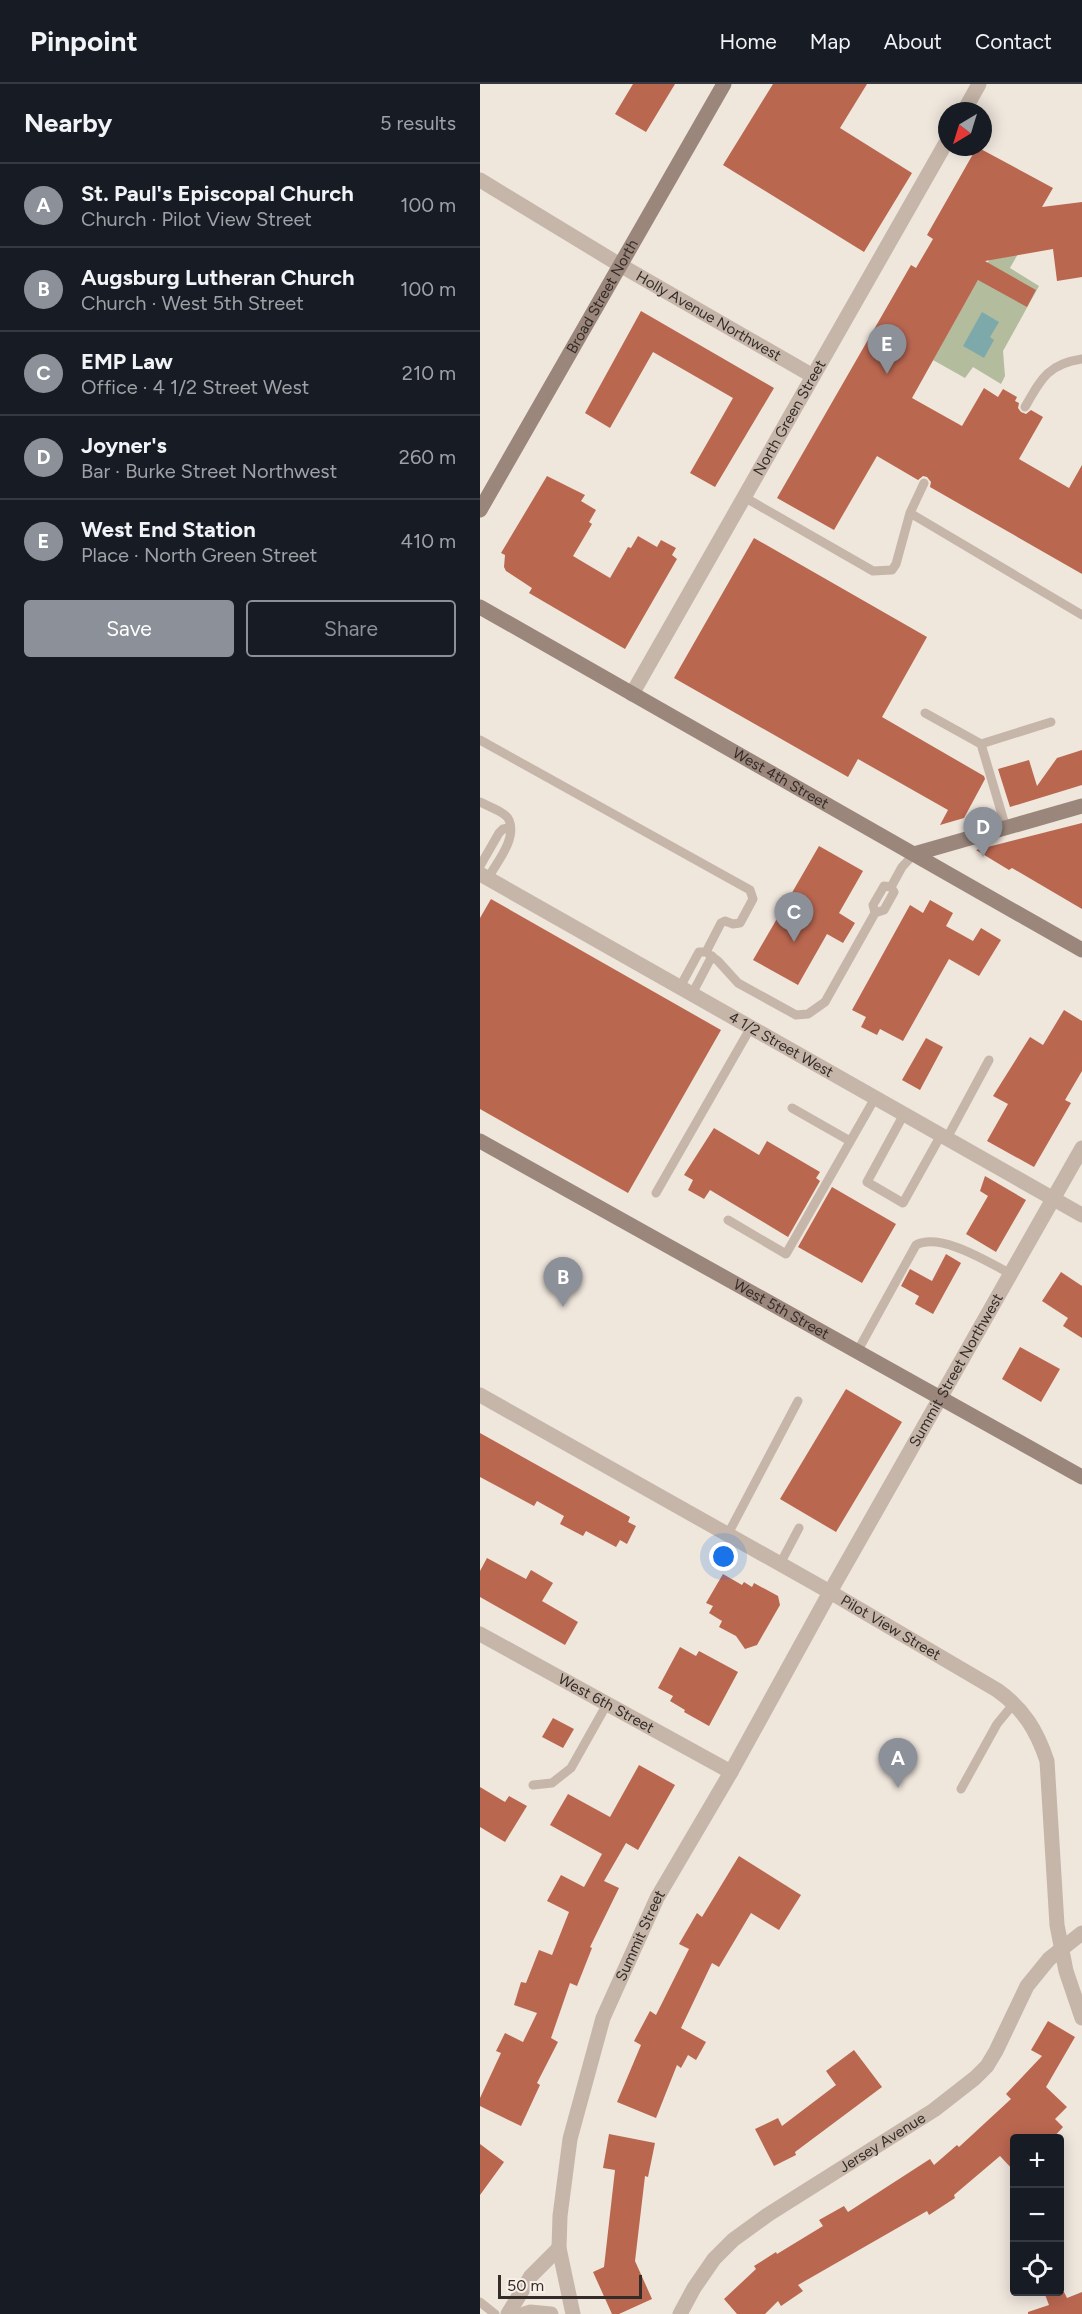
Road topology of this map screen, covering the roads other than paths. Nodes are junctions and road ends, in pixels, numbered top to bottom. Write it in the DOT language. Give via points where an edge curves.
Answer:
graph roads {
  1 [pos="724,84"];
  2 [pos="980,84"];
  3 [pos="969,102"];
  4 [pos="938,156"];
  5 [pos="480,180"];
  6 [pos="620,265"];
  7 [pos="1082,359"];
  8 [pos="813,376"];
  9 [pos="1025,407"];
  10 [pos="924,483"];
  11 [pos="744,497"];
  12 [pos="480,510"];
  13 [pos="910,513"];
  14 [pos="480,607"];
  15 [pos="1082,615"];
  16 [pos="632,694"];
  17 [pos="926,713"];
  18 [pos="1051,722"];
  19 [pos="480,740"];
  20 [pos="981,744"];
  21 [pos="480,802"];
  22 [pos="1082,806"];
  23 [pos="509,828"];
  24 [pos="1006,828"];
  25 [pos="914,854"];
  26 [pos="483,872"];
  27 [pos="1082,950"];
  28 [pos="705,953"];
  29 [pos="686,990"];
  30 [pos="751,1027"];
  31 [pos="989,1060"];
  32 [pos="875,1098"];
  33 [pos="792,1107"];
  34 [pos="904,1114"];
  35 [pos="944,1136"];
  36 [pos="480,1141"];
  37 [pos="850,1141"];
  38 [pos="1082,1148"];
  39 [pos="656,1193"];
  40 [pos="1053,1199"];
  41 [pos="1082,1215"];
  42 [pos="728,1220"];
  43 [pos="1011,1274"];
  44 [pos="857,1352"];
  45 [pos="480,1395"];
  46 [pos="941,1399"];
  47 [pos="798,1401"];
  48 [pos="1081,1475"];
  49 [pos="799,1528"];
  50 [pos="728,1534"];
  51 [pos="780,1564"];
  52 [pos="830,1592"];
  53 [pos="480,1634"];
  54 [pos="1015,1702"];
  55 [pos="607,1704"];
  56 [pos="731,1772"];
  57 [pos="533,1785"];
  58 [pos="961,1789"];
  59 [pos="1082,1933"];
  60 [pos="1060,1948"];
  61 [pos="1082,2018"];
  62 [pos="559,2248"];
  63 [pos="480,2302"];
  64 [pos="495,2314"];
  65 [pos="508,2314"];
  66 [pos="524,2314"];
  67 [pos="551,2314"];
  68 [pos="573,2314"];
  69 [pos="680,2314"];
  1 -- 6 [label="street, Broad Street North"];
  2 -- 3 [label="street"];
  4 -- 8 [label="street, North Green Street"];
  5 -- 6 [label="street, Holly Avenue Northwest"];
  6 -- 8 [label="street, Holly Avenue Northwest"];
  6 -- 12 [label="street, Broad Street North"];
  7 -- 9 [label="lane" via="1052,368"];
  8 -- 11 [label="street, North Green Street"];
  10 -- 13 [label="lane"];
  11 -- 13 [label="lane" via="873,571 892,570 896,564"];
  11 -- 16 [label="street, North Green Street"];
  13 -- 15 [label="lane"];
  14 -- 16 [label="street, West 4th Street"];
  16 -- 25 [label="street, West 4th Street"];
  17 -- 20 [label="lane"];
  18 -- 20 [label="lane"];
  19 -- 28 [label="lane" via="750,890 753,899 740,922 721,923"];
  20 -- 24 [label="lane"];
  21 -- 23 [label="lane" via="505,816 510,821"];
  22 -- 24 [label="street"];
  23 -- 26 [label="lane" via="499,833"];
  23 -- 26 [label="lane" via="510,839"];
  24 -- 25 [label="street"];
  25 -- 27 [label="street, West 4th Street"];
  25 -- 28 [label="lane" via="902,867 884,910 875,913 825,1002 808,1014 796,1015 738,983"];
  26 -- 29 [label="street, 4 1/2 Street West"];
  28 -- 29 [label="lane"];
  29 -- 30 [label="street, 4 1/2 Street West"];
  30 -- 32 [label="street, 4 1/2 Street West"];
  30 -- 39 [label="lane"];
  31 -- 35 [label="lane"];
  32 -- 34 [label="street, 4 1/2 Street West"];
  32 -- 37 [label="lane"];
  33 -- 37 [label="lane"];
  34 -- 35 [label="street, 4 1/2 Street West"];
  34 -- 35 [label="lane" via="867,1182 903,1203"];
  35 -- 40 [label="street, 4 1/2 Street West"];
  36 -- 44 [label="street, West 5th Street"];
  37 -- 42 [label="lane" via="786,1254"];
  38 -- 40 [label="street, Summit Street Northwest"];
  40 -- 41 [label="street, 4 1/2 Street West"];
  40 -- 43 [label="street, Summit Street Northwest"];
  43 -- 44 [label="lane" via="974,1254 941,1243 924,1241 916,1245"];
  43 -- 46 [label="street, Summit Street Northwest"];
  44 -- 46 [label="street, West 5th Street"];
  45 -- 50 [label="street, Pilot View Street"];
  46 -- 48 [label="street, West 5th Street"];
  46 -- 52 [label="street, Summit Street Northwest"];
  47 -- 50 [label="lane"];
  49 -- 51 [label="lane"];
  50 -- 51 [label="street, Pilot View Street"];
  51 -- 52 [label="street, Pilot View Street"];
  52 -- 54 [label="street, Pilot View Street"];
  52 -- 56 [label="street, Summit Street"];
  53 -- 55 [label="street, West 6th Street"];
  54 -- 58 [label="lane" via="997,1724"];
  54 -- 60 [label="street, Pilot View Street" via="1028,1717 1047,1761"];
  55 -- 56 [label="street, West 6th Street"];
  55 -- 57 [label="lane" via="571,1768 552,1783"];
  56 -- 62 [label="street, Summit Street" via="657,1898 603,2018 570,2139"];
  59 -- 60 [label="street, Jersey Avenue"];
  60 -- 61 [label="street, Pilot View Street"];
  60 -- 69 [label="street, Jersey Avenue" via="1027,1986 996,2051 975,2078 934,2110 733,2240 714,2259"];
  62 -- 65 [label="street" via="531,2276"];
  62 -- 68 [label="street, Summit Street"];
  63 -- 64 [label="lane"];
  66 -- 67 [label="street"];
}
